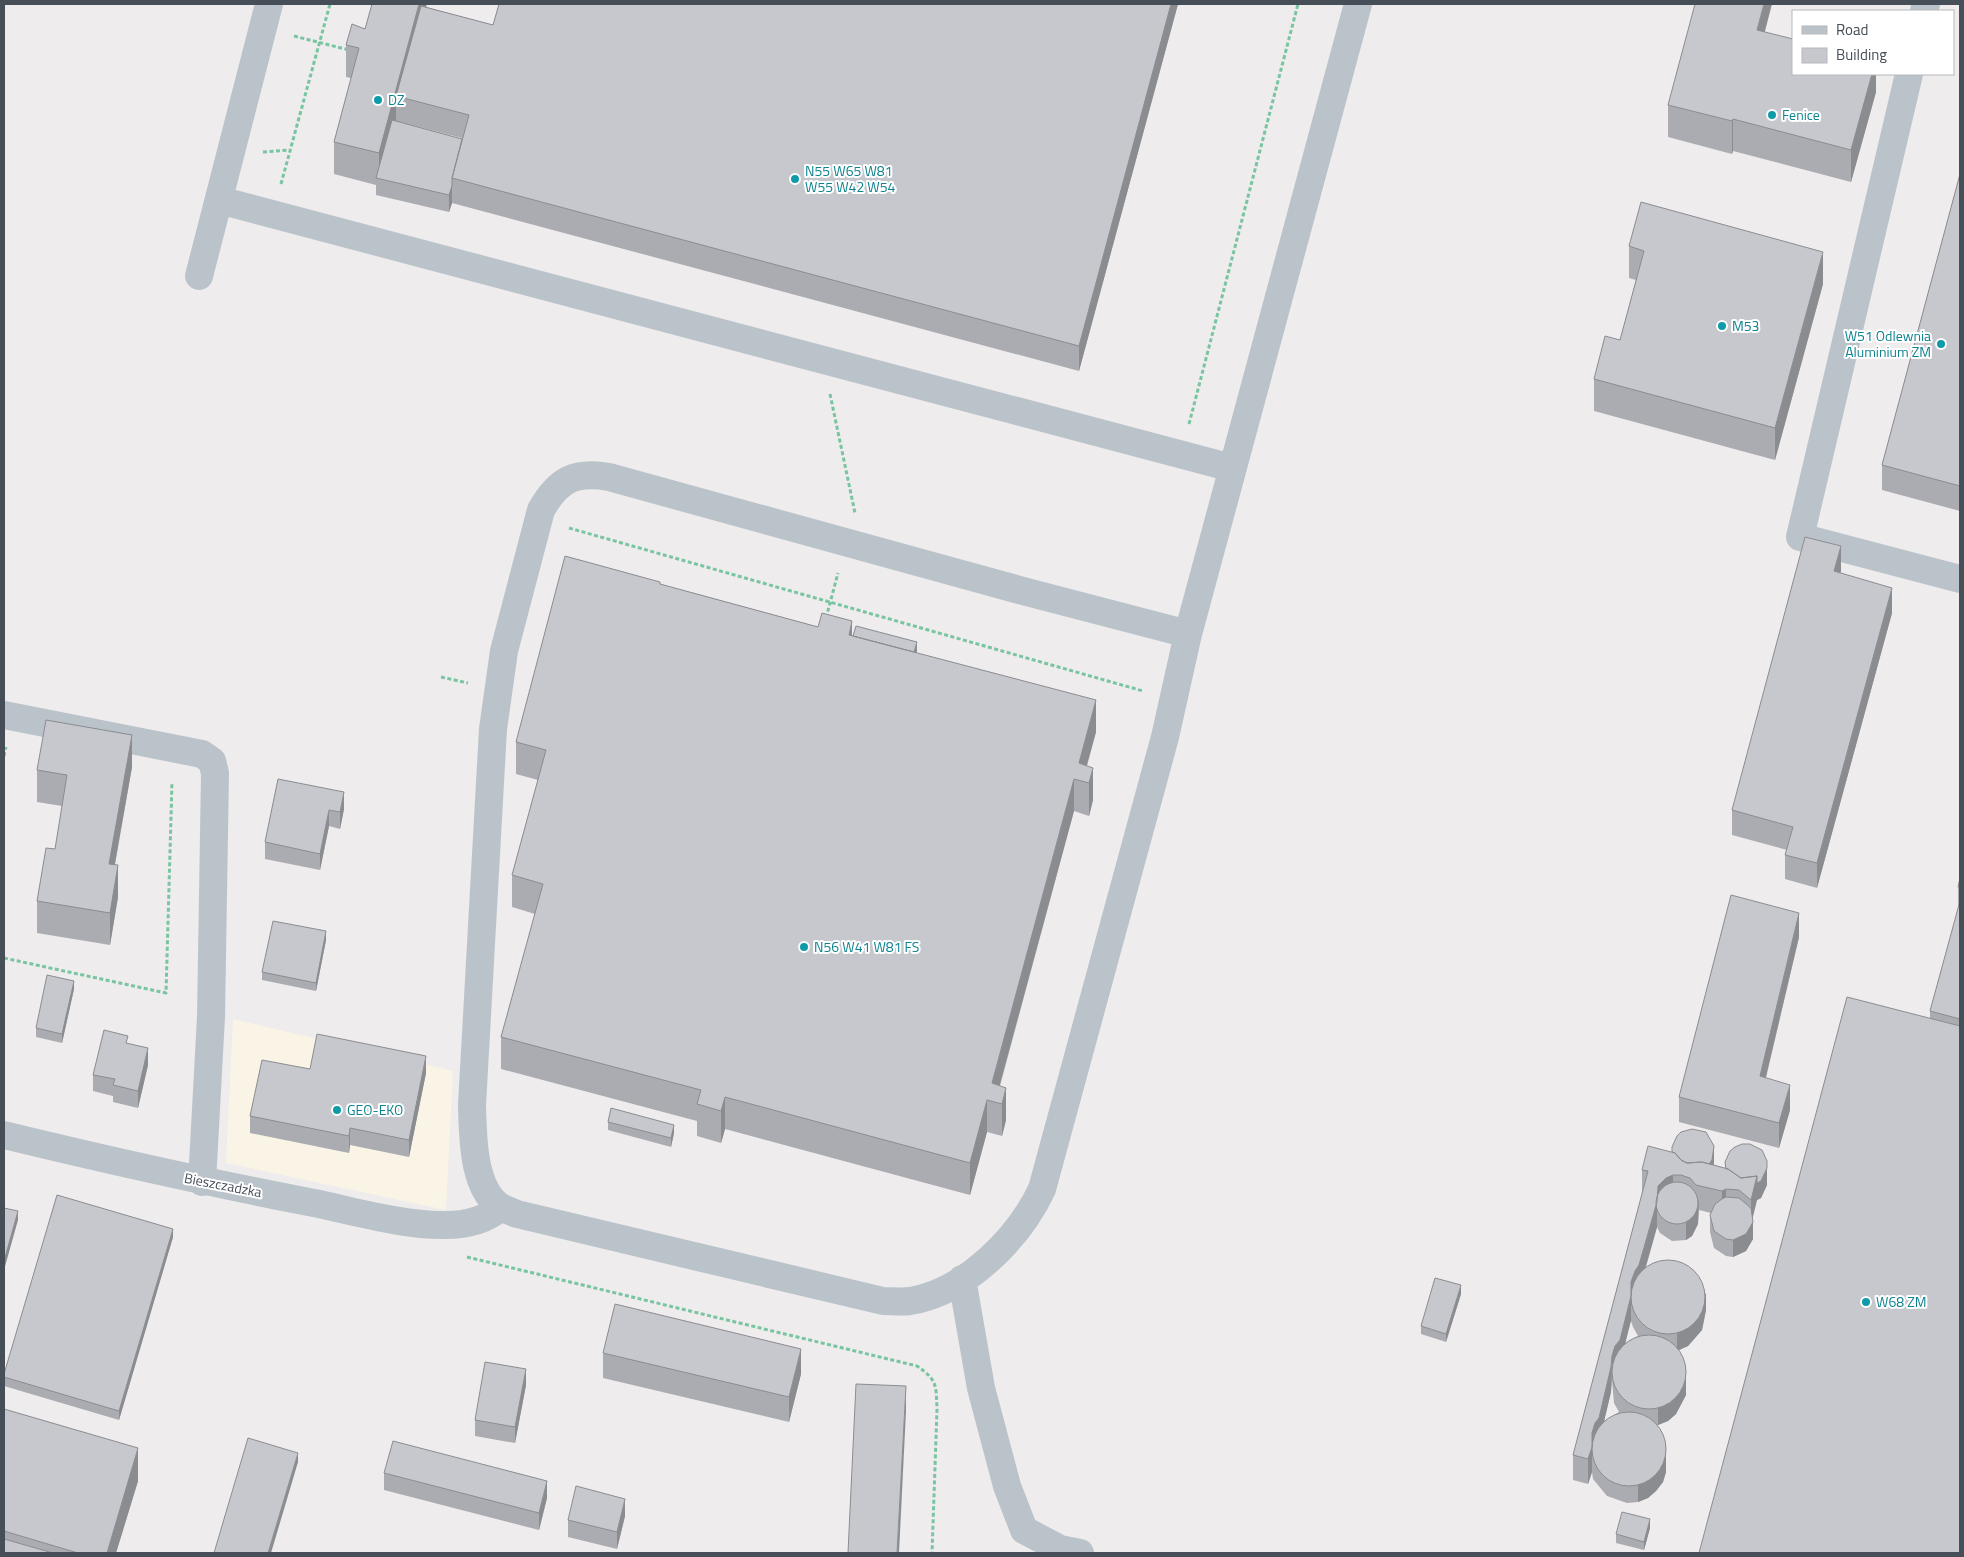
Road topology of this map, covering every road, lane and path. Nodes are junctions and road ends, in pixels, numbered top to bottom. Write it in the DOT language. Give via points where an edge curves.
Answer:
graph roads {
  1 [pos="330,4"];
  2 [pos="1298,4"];
  3 [pos="1358,4"];
  4 [pos="266,15"];
  5 [pos="319,43"];
  6 [pos="357,52"];
  7 [pos="1909,75"];
  8 [pos="290,150"];
  9 [pos="256,153"];
  10 [pos="219,200"];
  11 [pos="273,214"];
  12 [pos="199,276"];
  13 [pos="834,364"];
  14 [pos="1181,456"];
  15 [pos="1232,468"];
  16 [pos="562,526"];
  17 [pos="847,542"];
  18 [pos="1960,579"];
  19 [pos="830,601"];
  20 [pos="823,627"];
  21 [pos="1188,634"];
  22 [pos="1152,694"];
  23 [pos="4,715"];
  24 [pos="7,742"];
  25 [pos="4,756"];
  26 [pos="172,777"];
  27 [pos="4,958"];
  28 [pos="4,1135"];
  29 [pos="202,1182"];
  30 [pos="501,1207"];
  31 [pos="458,1255"];
  32 [pos="962,1279"];
  33 [pos="932,1553"];
  34 [pos="1080,1553"];
  1 -- 5 [label="path"];
  2 -- 14 [label="path"];
  3 -- 15 [label="street"];
  4 -- 5 [label="path"];
  4 -- 10 [label="street"];
  5 -- 6 [label="path"];
  5 -- 8 [label="path"];
  7 -- 18 [label="street" via="1800,537"];
  8 -- 9 [label="path"];
  8 -- 11 [label="path"];
  10 -- 11 [label="street"];
  10 -- 12 [label="street"];
  11 -- 13 [label="street"];
  13 -- 14 [label="street"];
  13 -- 17 [label="path" via="828,385 856,517"];
  14 -- 15 [label="street"];
  15 -- 21 [label="street"];
  16 -- 19 [label="path"];
  17 -- 19 [label="path"];
  17 -- 21 [label="street"];
  17 -- 30 [label="street" via="594,474 577,476 562,483 550,494 541,510 504,651 493,729 488,802 473,1122 477,1167 491,1197"];
  19 -- 20 [label="path"];
  19 -- 22 [label="path"];
  21 -- 32 [label="street" via="1165,737 1042,1189 1008,1239 988,1260"];
  23 -- 29 [label="street" via="202,754 212,761 215,773 211,1017"];
  24 -- 25 [label="path"];
  26 -- 27 [label="path" via="166,993"];
  28 -- 29 [label="street, Bieszczadzka"];
  29 -- 30 [label="street, Bieszczadzka" via="408,1222 445,1225 485,1218"];
  30 -- 32 [label="street" via="517,1214 883,1301 910,1301 934,1294"];
  31 -- 33 [label="path" via="917,1366 931,1376 936,1387"];
  32 -- 34 [label="street" via="982,1388 1007,1486 1024,1530 1060,1549"];
}
